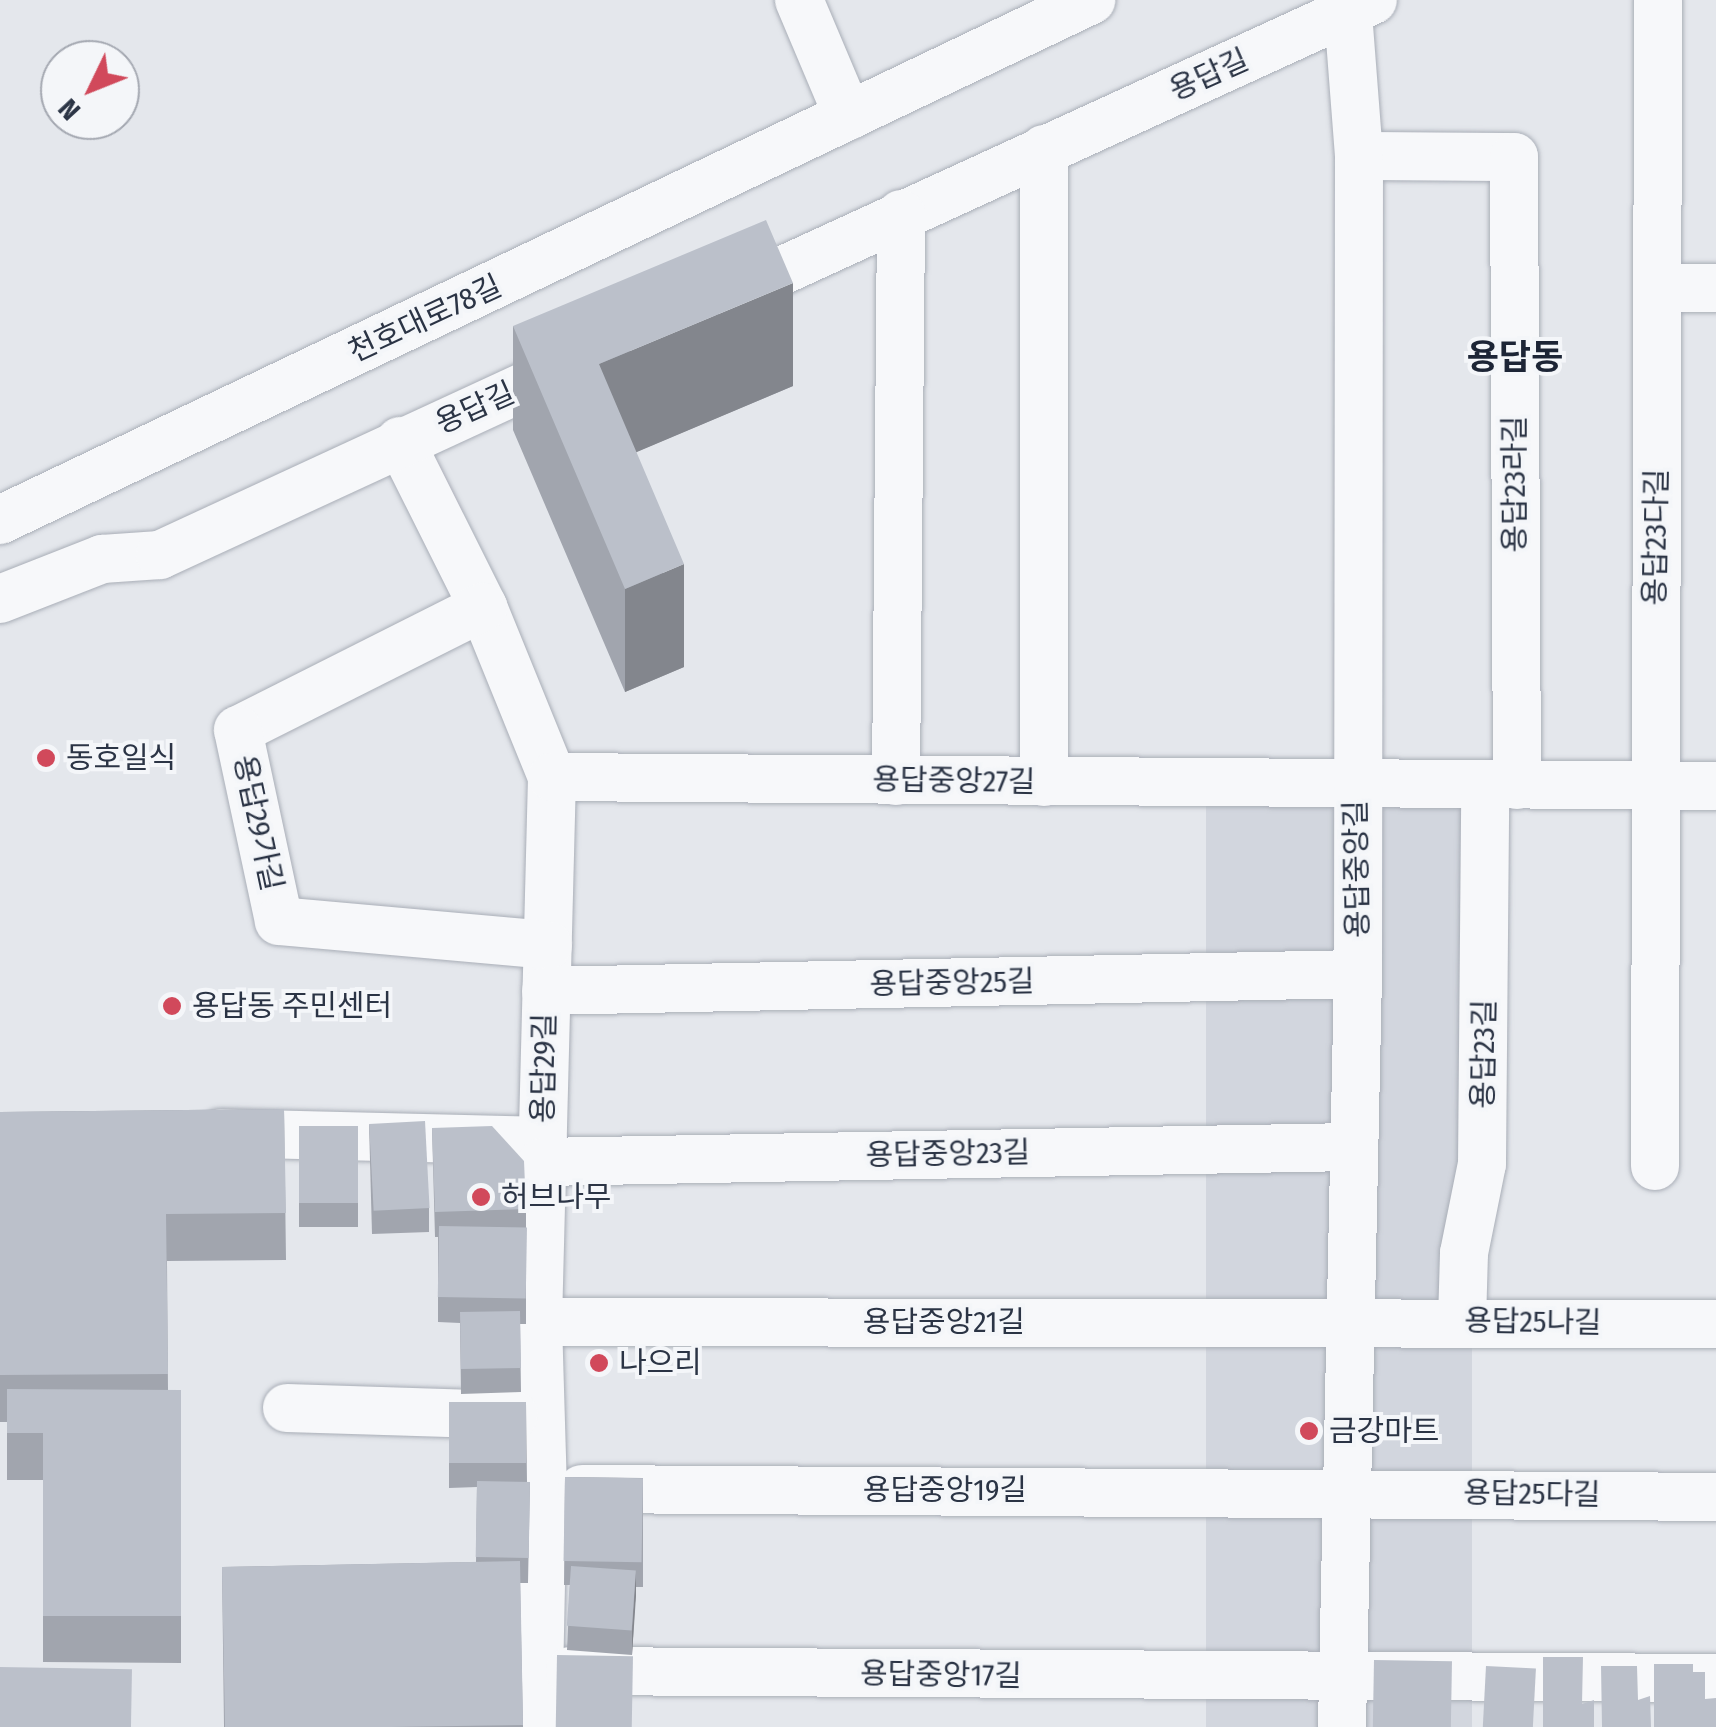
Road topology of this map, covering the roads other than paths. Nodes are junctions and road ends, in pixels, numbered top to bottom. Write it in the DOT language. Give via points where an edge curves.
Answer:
graph roads {
  1 [pos="800,0"];
  2 [pos="1091,0"];
  3 [pos="1658,0"];
  4 [pos="1361,6"];
  5 [pos="848,116"];
  6 [pos="1044,150"];
  7 [pos="1359,156"];
  8 [pos="901,214"];
  9 [pos="1658,288"];
  10 [pos="1716,288"];
  11 [pos="698,309"];
  12 [pos="610,348"];
  13 [pos="400,441"];
  14 [pos="0,520"];
  15 [pos="0,599"];
  16 [pos="484,608"];
  17 [pos="552,778"];
  18 [pos="896,781"];
  19 [pos="1044,782"];
  20 [pos="1501,785"];
  21 [pos="1653,785"];
  22 [pos="1356,786"];
  23 [pos="1716,786"];
  24 [pos="547,968"];
  25 [pos="1358,974"];
  26 [pos="174,1132"];
  27 [pos="1354,1146"];
  28 [pos="542,1152"];
  29 [pos="1655,1166"];
  30 [pos="1350,1320"];
  31 [pos="1462,1321"];
  32 [pos="538,1322"];
  33 [pos="1716,1324"];
  34 [pos="287,1408"];
  35 [pos="541,1416"];
  36 [pos="543,1488"];
  37 [pos="1347,1492"];
  38 [pos="1716,1497"];
  39 [pos="539,1671"];
  40 [pos="1716,1678"];
  41 [pos="1343,1679"];
  42 [pos="538,1727"];
  43 [pos="1342,1727"];
  1 -- 5 [label="street"];
  2 -- 5 [label="street, 천호대로78길"];
  3 -- 9 [label="street, 용답23다길"];
  4 -- 6 [label="street, 용답길"];
  4 -- 7 [label="street, 용답중앙길"];
  5 -- 14 [label="street, 천호대로78길"];
  6 -- 8 [label="street, 용답길"];
  6 -- 19 [label="street"];
  7 -- 20 [label="street, 용답23라길" via="1514,158"];
  7 -- 22 [label="street, 용답중앙길"];
  8 -- 11 [label="street, 용답길"];
  8 -- 18 [label="street"];
  9 -- 10 [label="street"];
  9 -- 21 [label="street, 용답23다길"];
  12 -- 13 [label="street, 용답길"];
  13 -- 15 [label="street, 용답길" via="160,555 102,559"];
  13 -- 16 [label="street, 용답29길"];
  16 -- 17 [label="street, 용답29길"];
  16 -- 24 [label="street, 용답29가길" via="238,730 279,921"];
  17 -- 18 [label="street, 용답중앙27길"];
  17 -- 24 [label="street, 용답29길"];
  18 -- 19 [label="street, 용답중앙27길"];
  19 -- 22 [label="street, 용답중앙27길"];
  20 -- 21 [label="street"];
  20 -- 22 [label="street"];
  20 -- 31 [label="street, 용답23길" via="1482,1164 1464,1253"];
  21 -- 23 [label="street"];
  21 -- 29 [label="street"];
  22 -- 25 [label="street, 용답중앙길"];
  24 -- 25 [label="street, 용답중앙25길"];
  24 -- 28 [label="street, 용답29길"];
  25 -- 27 [label="street, 용답중앙길"];
  26 -- 28 [label="street, 용답중앙23길"];
  27 -- 28 [label="street, 용답중앙23길"];
  27 -- 30 [label="street, 용답중앙길"];
  28 -- 32 [label="street, 용답29길"];
  30 -- 31 [label="street, 용답25나길"];
  30 -- 32 [label="street, 용답중앙21길"];
  30 -- 37 [label="street, 용답중앙길"];
  31 -- 33 [label="street, 용답25나길"];
  32 -- 35 [label="street, 용답29길"];
  34 -- 35 [label="street"];
  35 -- 36 [label="street, 용답29길"];
  36 -- 37 [label="street, 용답중앙19길"];
  36 -- 39 [label="street, 용답29길"];
  37 -- 38 [label="street, 용답25다길"];
  37 -- 41 [label="street, 용답중앙길"];
  39 -- 41 [label="street, 용답중앙17길"];
  39 -- 42 [label="street, 용답29길"];
  40 -- 41 [label="street, 용답중앙17길"];
  41 -- 43 [label="street, 용답중앙길"];
}
